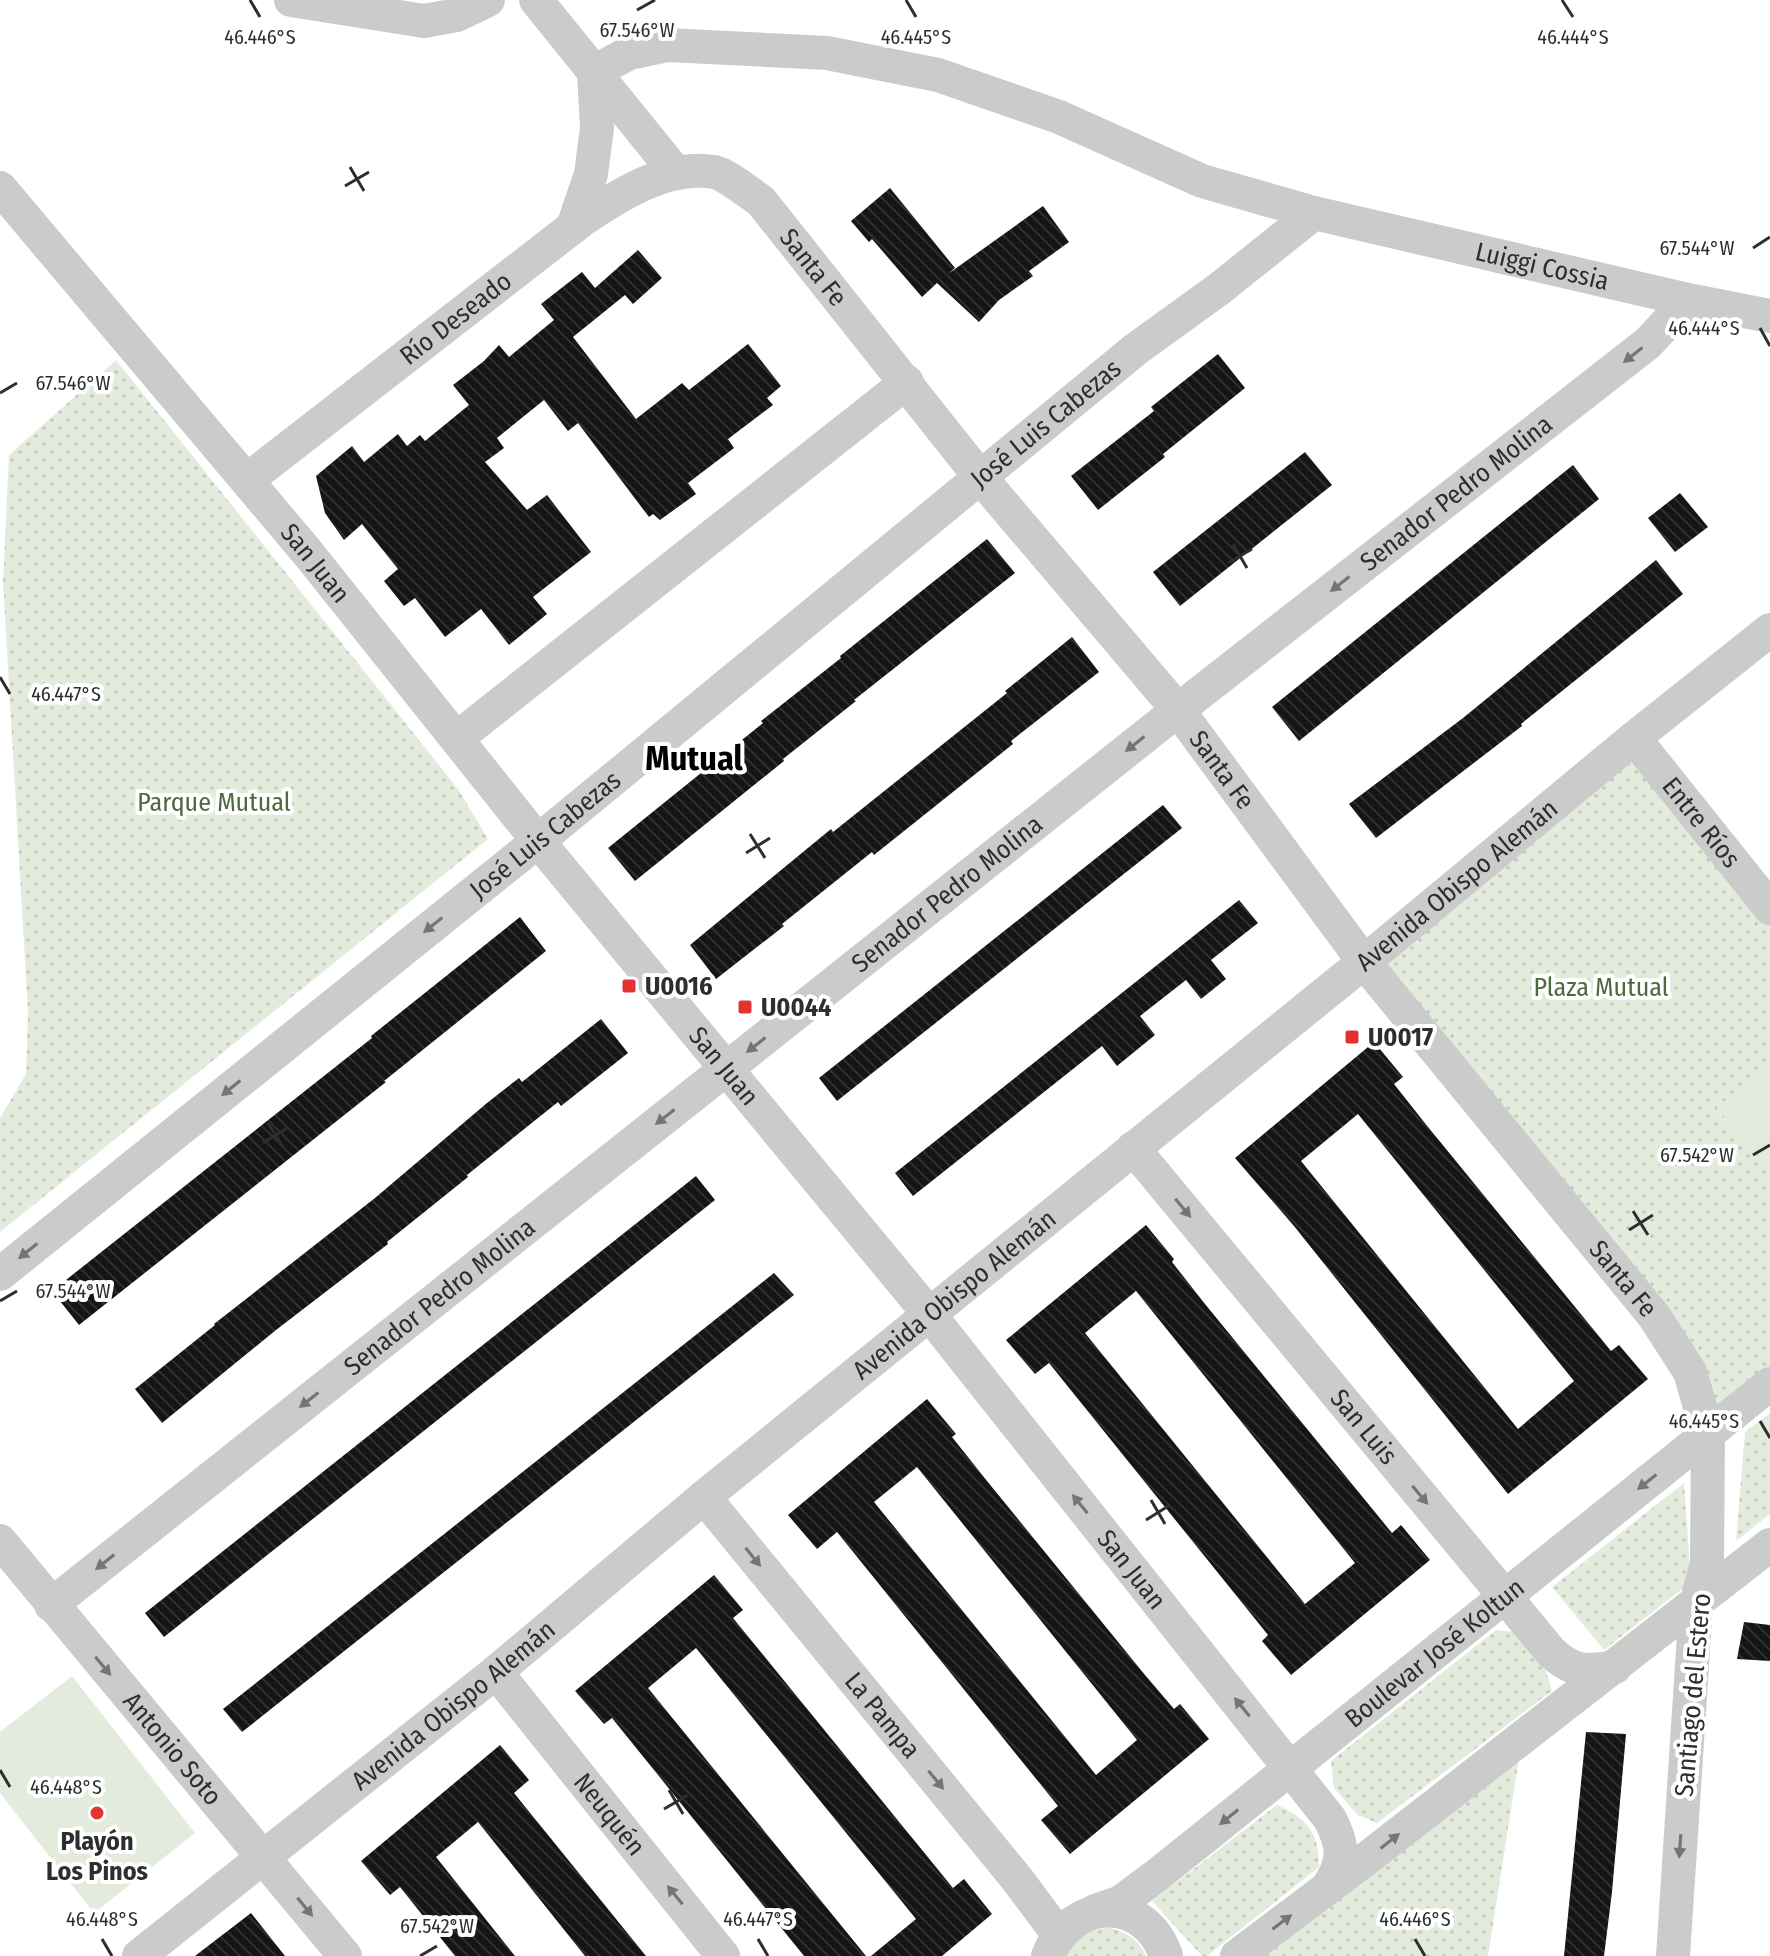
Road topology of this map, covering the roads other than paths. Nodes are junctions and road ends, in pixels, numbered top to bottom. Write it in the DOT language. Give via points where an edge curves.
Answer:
graph roads {
  1 [pos="291,0"];
  2 [pos="488,0"];
  3 [pos="536,0"];
  4 [pos="594,72"];
  5 [pos="676,173"];
  6 [pos="0,188"];
  7 [pos="1314,213"];
  8 [pos="573,227"];
  9 [pos="1688,300"];
  10 [pos="1770,316"];
  11 [pos="907,382"];
  12 [pos="980,477"];
  13 [pos="247,480"];
  14 [pos="1770,630"];
  15 [pos="1178,710"];
  16 [pos="457,738"];
  17 [pos="1634,738"];
  18 [pos="538,841"];
  19 [pos="1770,908"];
  20 [pos="1364,962"];
  21 [pos="727,1068"];
  22 [pos="1133,1148"];
  23 [pos="0,1274"];
  24 [pos="929,1314"];
  25 [pos="1770,1384"];
  26 [pos="1708,1434"];
  27 [pos="704,1497"];
  28 [pos="0,1541"];
  29 [pos="1770,1545"];
  30 [pos="1503,1596"];
  31 [pos="1696,1604"];
  32 [pos="51,1605"];
  33 [pos="1615,1667"];
  34 [pos="496,1672"];
  35 [pos="1290,1768"];
  36 [pos="265,1857"];
  37 [pos="1328,1887"];
  38 [pos="1095,1911"];
  39 [pos="1053,1945"];
  40 [pos="139,1956"];
  41 [pos="345,1956"];
  42 [pos="723,1956"];
  43 [pos="1166,1956"];
  44 [pos="1237,1956"];
  45 [pos="1673,1956"];
  1 -- 2 [label="street" via="424,21 457,15"];
  3 -- 4 [label="street"];
  4 -- 5 [label="street"];
  4 -- 7 [label="street, Luiggi Cossia" via="629,53 667,45 855,58 938,75 1059,117 1202,181"];
  4 -- 8 [label="street" via="597,128 591,174"];
  5 -- 8 [label="street, Río Deseado" via="623,193"];
  5 -- 11 [label="street, Santa Fe" via="716,172 761,201"];
  6 -- 13 [label="street, San Juan"];
  7 -- 9 [label="street, Luiggi Cossia"];
  7 -- 12 [label="street, José Luis Cabezas"];
  8 -- 13 [label="street, Río Deseado"];
  9 -- 10 [label="street, Luiggi Cossia"];
  9 -- 15 [label="street, Senador Pedro Molina, one-way" via="1648,343"];
  11 -- 12 [label="street, Santa Fe"];
  11 -- 16 [label="street"];
  12 -- 15 [label="street, Santa Fe"];
  12 -- 18 [label="street, José Luis Cabezas"];
  13 -- 16 [label="street, San Juan"];
  14 -- 17 [label="street, Avenida Obispo Alemán"];
  15 -- 20 [label="street, Santa Fe"];
  15 -- 21 [label="street, Senador Pedro Molina, one-way"];
  16 -- 18 [label="street, San Juan"];
  17 -- 19 [label="street, Entre Ríos"];
  17 -- 20 [label="street, Avenida Obispo Alemán"];
  18 -- 21 [label="street, San Juan"];
  18 -- 23 [label="street, José Luis Cabezas, one-way"];
  20 -- 22 [label="street, Avenida Obispo Alemán"];
  20 -- 26 [label="street, Santa Fe" via="1654,1316 1690,1372"];
  21 -- 24 [label="street, San Juan"];
  21 -- 32 [label="street, Senador Pedro Molina, one-way"];
  22 -- 24 [label="street, Avenida Obispo Alemán"];
  22 -- 30 [label="street, San Luis, one-way"];
  24 -- 27 [label="street, Avenida Obispo Alemán"];
  35 -- 24 [label="street, San Juan, one-way"];
  25 -- 26 [label="street, Boulevar José Koltun"];
  26 -- 30 [label="street, Boulevar José Koltun, one-way"];
  26 -- 31 [label="street, Santiago del Estero" via="1707,1563"];
  27 -- 34 [label="street, Avenida Obispo Alemán"];
  27 -- 39 [label="street, La Pampa, one-way" via="1017,1879"];
  28 -- 32 [label="street, Antonio Soto"];
  29 -- 31 [label="street"];
  30 -- 33 [label="street, San Luis" via="1565,1666 1581,1671"];
  30 -- 35 [label="street, Boulevar José Koltun"];
  31 -- 33 [label="street"];
  31 -- 45 [label="street, Santiago del Estero, one-way"];
  32 -- 36 [label="street, Antonio Soto, one-way"];
  37 -- 33 [label="street, one-way"];
  34 -- 36 [label="street, Avenida Obispo Alemán"];
  42 -- 34 [label="street, Neuquén, one-way"];
  35 -- 37 [label="street, San Juan" via="1339,1838 1340,1869"];
  35 -- 38 [label="street, Boulevar José Koltun, one-way" via="1147,1883 1121,1902"];
  36 -- 40 [label="street, Avenida Obispo Alemán"];
  36 -- 41 [label="street, Antonio Soto, one-way"];
  44 -- 37 [label="street, one-way"];
  38 -- 39 [label="street, Boulevar José Koltun" via="1069,1923"];
  38 -- 43 [label="street" via="1133,1916 1149,1927"];
}
